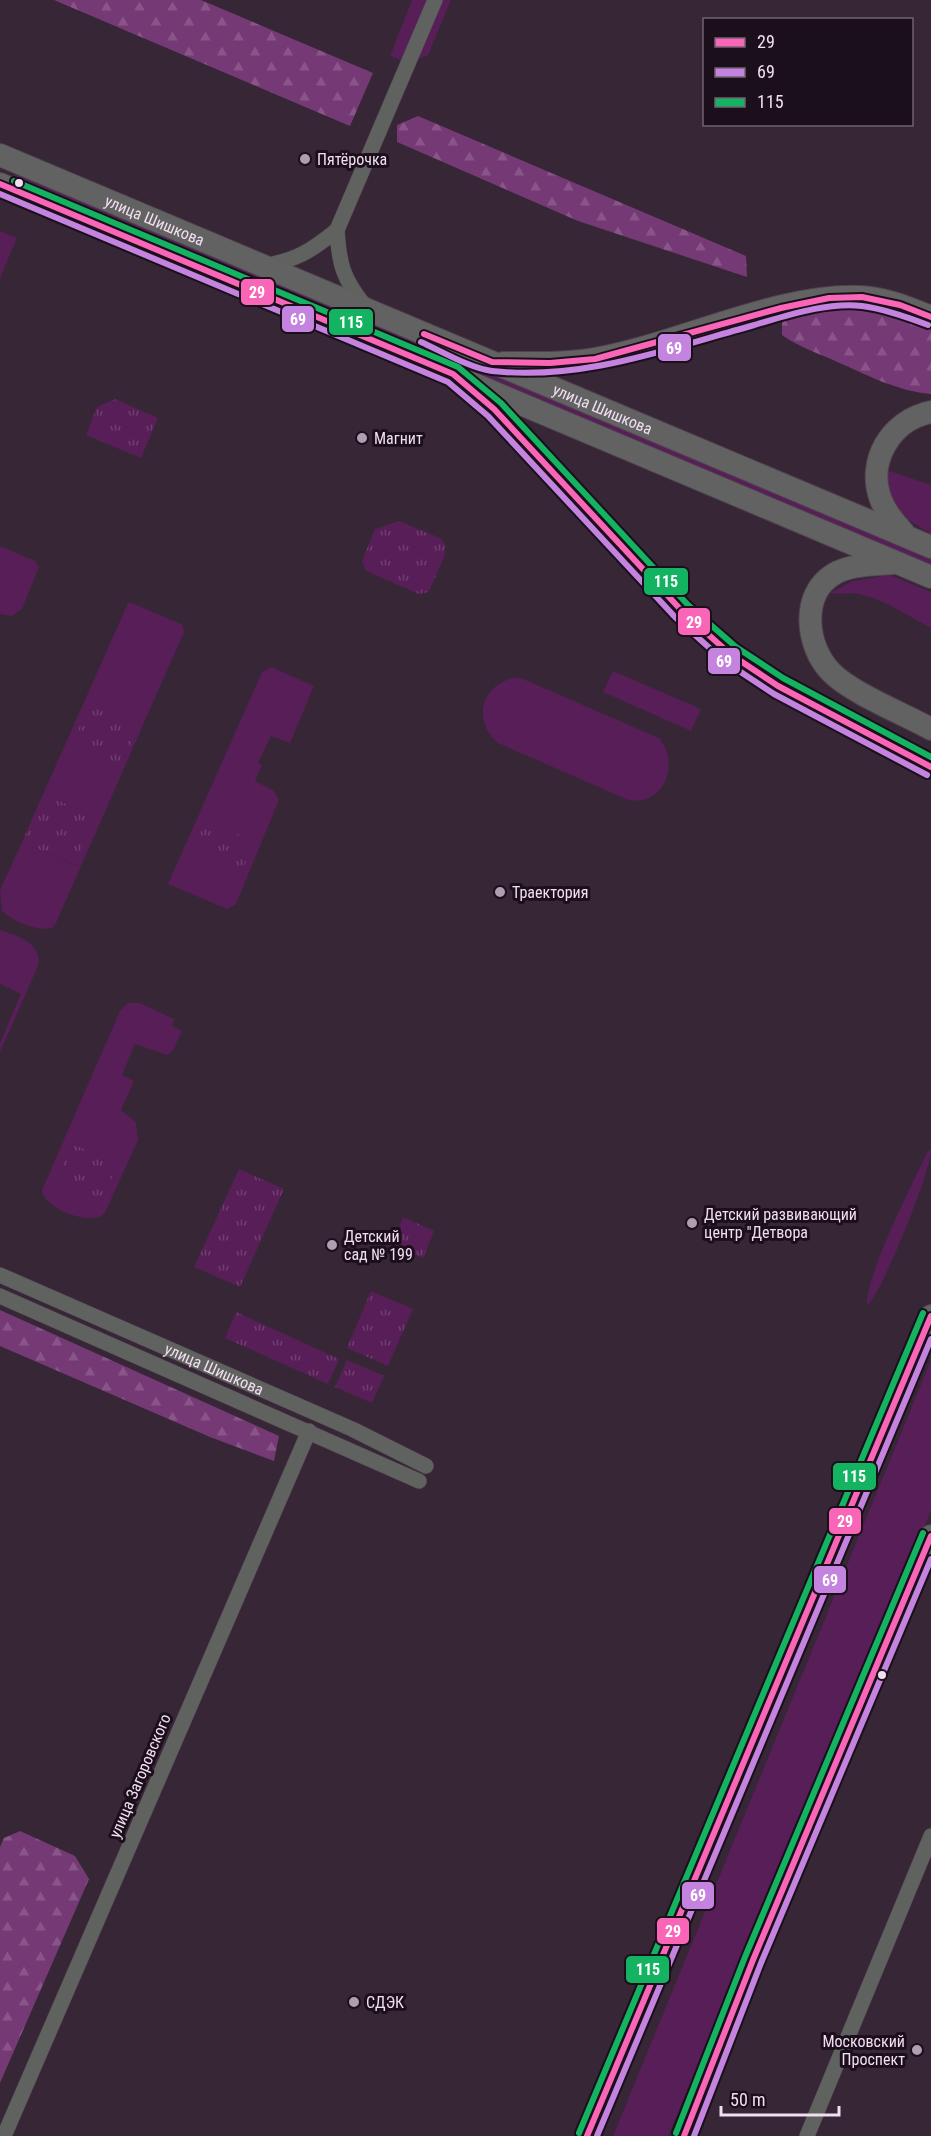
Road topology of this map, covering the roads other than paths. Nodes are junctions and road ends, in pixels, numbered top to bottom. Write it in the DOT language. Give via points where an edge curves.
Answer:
graph roads {
  1 [pos="435,0"];
  2 [pos="5,157"];
  3 [pos="0,184"];
  4 [pos="337,230"];
  5 [pos="263,266"];
  6 [pos="369,311"];
  7 [pos="931,317"];
  8 [pos="492,362"];
  9 [pos="453,374"];
  10 [pos="931,412"];
  11 [pos="907,537"];
  12 [pos="931,547"];
  13 [pos="896,562"];
  14 [pos="931,577"];
  15 [pos="931,729"];
  16 [pos="931,766"];
  17 [pos="0,1275"];
  18 [pos="0,1296"];
  19 [pos="931,1316"];
  20 [pos="309,1431"];
  21 [pos="426,1466"];
  22 [pos="419,1481"];
  23 [pos="931,1536"];
  24 [pos="931,1836"];
  25 [pos="4,2136"];
  26 [pos="587,2136"];
  27 [pos="684,2136"];
  28 [pos="807,2136"];
  1 -- 4 [label="street"];
  2 -- 3 [label="main road"];
  2 -- 5 [label="main road, улица Шишкова"];
  3 -- 9 [label="main road, улица Шишкова"];
  4 -- 5 [label="street" via="292,261"];
  4 -- 6 [label="street" via="339,261 349,287"];
  5 -- 6 [label="main road, улица Шишкова"];
  6 -- 8 [label="main road, улица Шишкова"];
  7 -- 8 [label="main road" via="862,297 829,298 595,359"];
  8 -- 11 [label="main road, улица Шишкова"];
  9 -- 13 [label="main road, улица Шишкова"];
  9 -- 16 [label="main road" via="494,410 682,611 730,654 778,686"];
  10 -- 11 [label="main road" via="901,424 881,453 876,472 881,501"];
  11 -- 12 [label="main road, улица Шишкова"];
  13 -- 14 [label="main road, улица Шишкова"];
  13 -- 15 [label="main road" via="834,574 821,587 811,609 810,631 830,671"];
  17 -- 21 [label="street, улица Шишкова"];
  18 -- 20 [label="street, улица Шишкова"];
  19 -- 26 [label="main road"];
  20 -- 22 [label="street, улица Шишкова"];
  20 -- 25 [label="street, улица Загоровского"];
  23 -- 27 [label="main road" via="753,1960"];
  24 -- 28 [label="street"];
}
